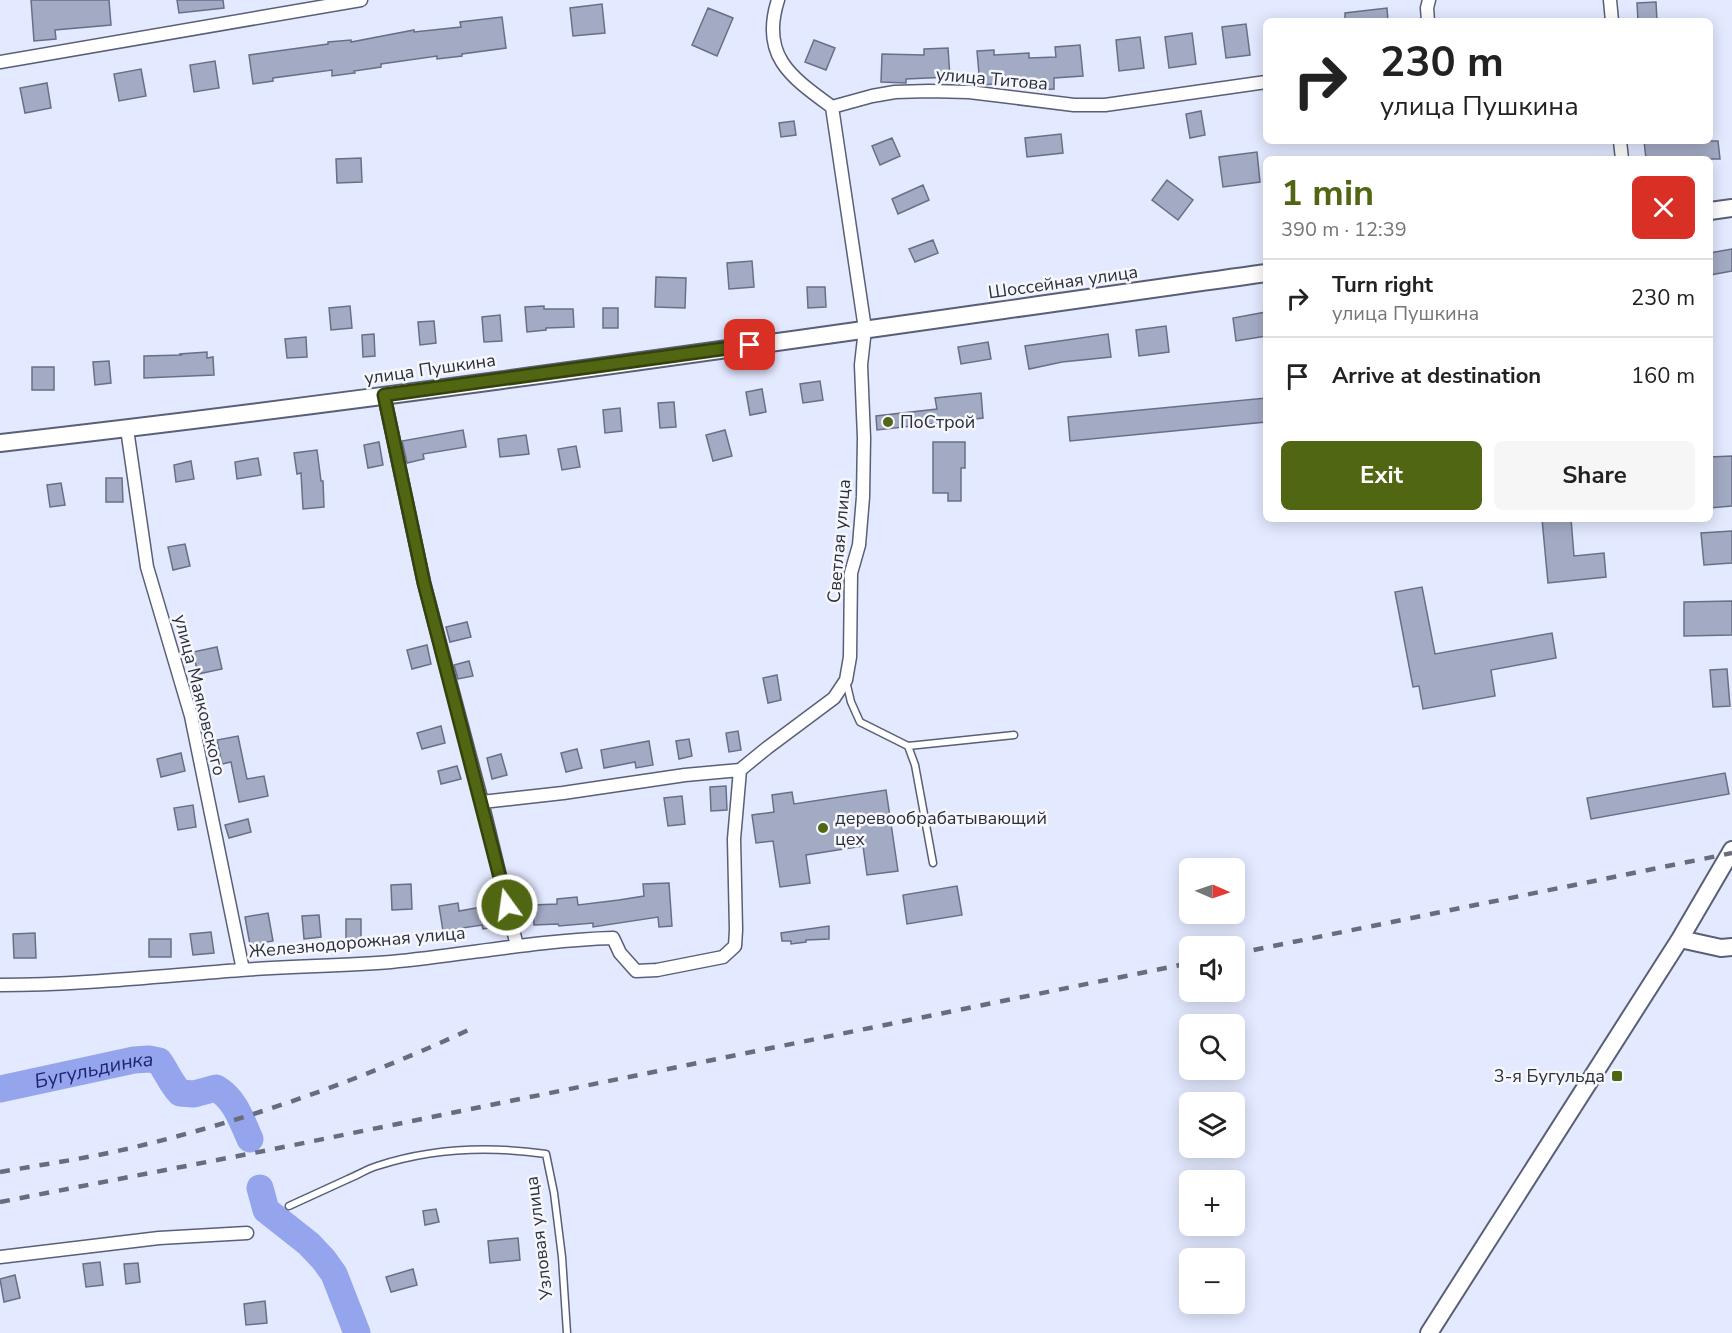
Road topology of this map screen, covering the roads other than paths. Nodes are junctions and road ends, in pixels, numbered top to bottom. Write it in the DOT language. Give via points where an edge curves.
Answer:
graph roads {
  1 [pos="361,0"];
  2 [pos="778,0"];
  3 [pos="1429,0"];
  4 [pos="1610,0"];
  5 [pos="1428,18"];
  6 [pos="1612,18"];
  7 [pos="0,62"];
  8 [pos="1263,82"];
  9 [pos="832,107"];
  10 [pos="1732,208"];
  11 [pos="1713,211"];
  12 [pos="1263,273"];
  13 [pos="865,329"];
  14 [pos="384,395"];
  15 [pos="127,429"];
  16 [pos="0,443"];
  17 [pos="846,680"];
  18 [pos="1014,735"];
  19 [pos="908,746"];
  20 [pos="740,770"];
  21 [pos="482,801"];
  22 [pos="1731,852"];
  23 [pos="933,863"];
  24 [pos="1680,939"];
  25 [pos="517,946"];
  26 [pos="1732,947"];
  27 [pos="243,969"];
  28 [pos="0,986"];
  29 [pos="289,1206"];
  30 [pos="247,1233"];
  31 [pos="0,1257"];
  32 [pos="567,1333"];
  33 [pos="1429,1333"];
  1 -- 7 [label="street"];
  2 -- 9 [label="street" via="772,29 784,66"];
  3 -- 5 [label="street"];
  4 -- 6 [label="street"];
  8 -- 9 [label="street, улица Титова" via="1105,105 929,91 895,92"];
  9 -- 13 [label="street"];
  10 -- 11 [label="main road"];
  12 -- 13 [label="main road, Шоссейная улица"];
  13 -- 14 [label="main road, улица Пушкина"];
  13 -- 17 [label="street, Светлая улица" via="861,365 863,497 859,545 851,573"];
  14 -- 15 [label="main road, улица Пушкина"];
  14 -- 21 [label="street" via="424,583"];
  15 -- 16 [label="main road, улица Пушкина"];
  15 -- 27 [label="street, улица Маяковского" via="147,567 191,716"];
  17 -- 19 [label="lane" via="860,722"];
  17 -- 20 [label="street" via="834,698"];
  18 -- 19 [label="lane"];
  19 -- 23 [label="lane"];
  20 -- 21 [label="street"];
  20 -- 25 [label="street, Железнодорожная улица" via="734,839 735,946 723,957 657,970 636,970 613,939"];
  21 -- 25 [label="street"];
  22 -- 24 [label="main road"];
  24 -- 26 [label="main road"];
  24 -- 33 [label="main road"];
  25 -- 27 [label="street, Железнодорожная улица" via="390,962"];
  27 -- 28 [label="street, Железнодорожная улица"];
  29 -- 32 [label="lane, Узловая улица" via="376,1166 415,1156 476,1149 546,1154 562,1257"];
  30 -- 31 [label="street" via="159,1238"];
}
